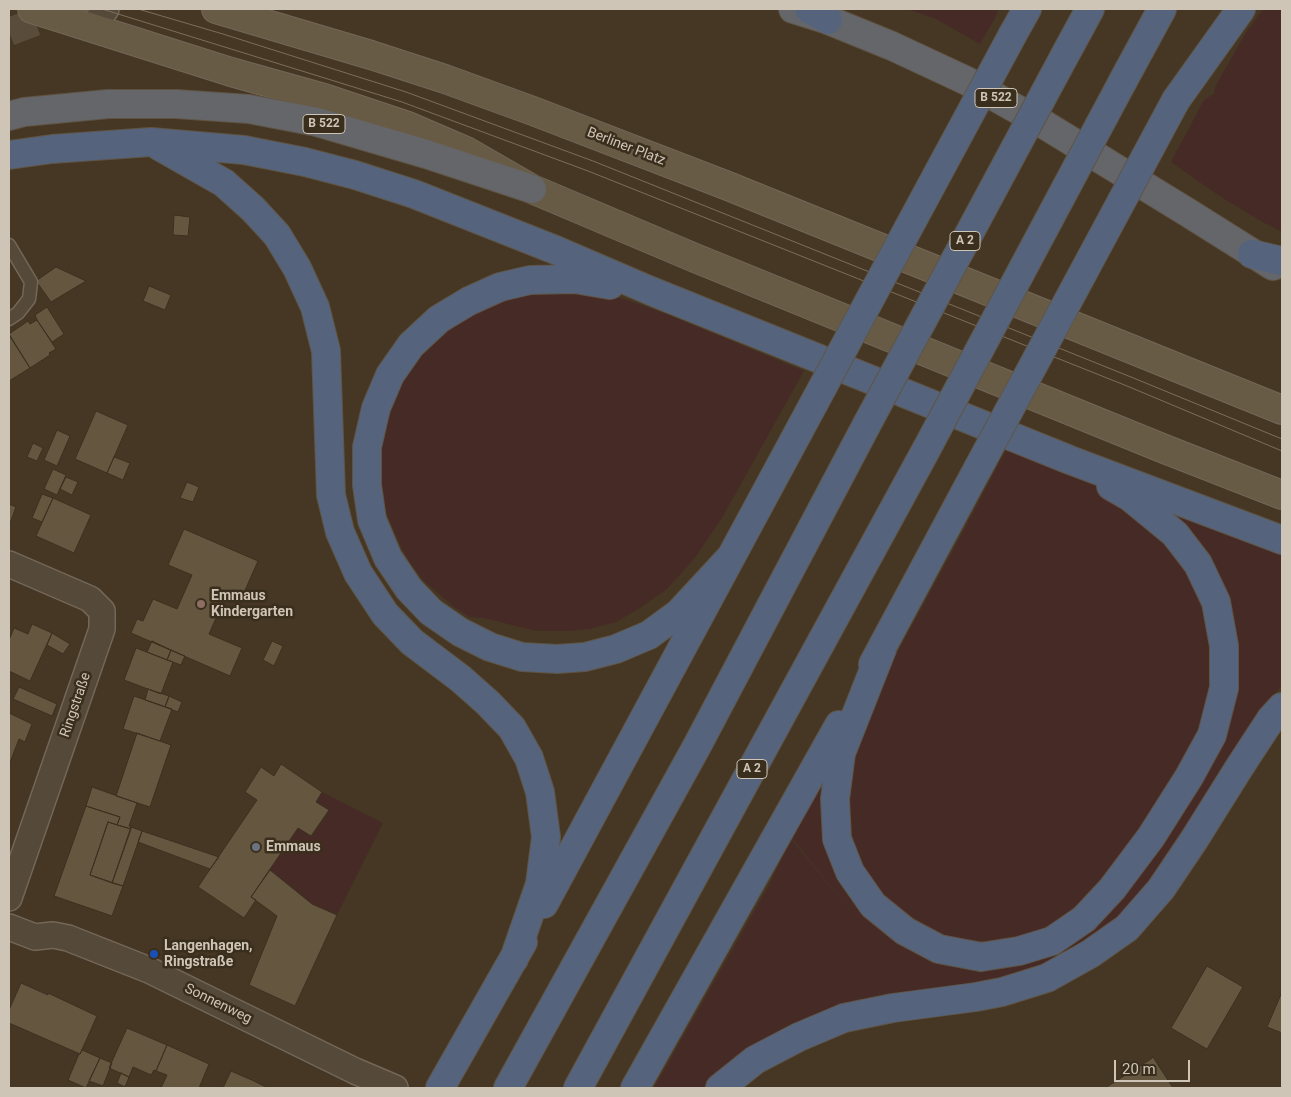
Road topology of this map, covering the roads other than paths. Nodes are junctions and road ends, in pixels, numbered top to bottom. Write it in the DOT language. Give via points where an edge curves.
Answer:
graph roads {
  1 [pos="32,9"];
  2 [pos="216,9"];
  3 [pos="793,9"];
  4 [pos="1027,9"];
  5 [pos="1090,9"];
  6 [pos="1162,9"];
  7 [pos="1224,9"];
  8 [pos="1241,9"];
  9 [pos="818,14"];
  10 [pos="98,15"];
  11 [pos="1176,100"];
  12 [pos="9,116"];
  13 [pos="151,142"];
  14 [pos="9,155"];
  15 [pos="532,189"];
  16 [pos="9,245"];
  17 [pos="1252,254"];
  18 [pos="1282,261"];
  19 [pos="1282,272"];
  20 [pos="651,291"];
  21 [pos="9,319"];
  22 [pos="1282,410"];
  23 [pos="1070,460"];
  24 [pos="1282,495"];
  25 [pos="1282,540"];
  26 [pos="730,558"];
  27 [pos="9,564"];
  28 [pos="882,649"];
  29 [pos="1282,707"];
  30 [pos="9,898"];
  31 [pos="9,927"];
  32 [pos="514,959"];
  33 [pos="351,1079"];
  34 [pos="395,1088"];
  35 [pos="440,1088"];
  36 [pos="508,1088"];
  37 [pos="578,1088"];
  38 [pos="635,1088"];
  39 [pos="720,1088"];
  1 -- 10 [label="main road"];
  2 -- 22 [label="main road, Berliner Platz" via="371,55 532,111 728,186"];
  3 -- 9 [label="highway, B 522"];
  4 -- 26 [label="highway, bridge"];
  5 -- 36 [label="highway, A 2, bridge" via="697,746"];
  6 -- 37 [label="highway, A 2, bridge"];
  7 -- 11 [label="highway"];
  8 -- 11 [label="highway"];
  9 -- 17 [label="highway, B 522" via="967,81 1164,197"];
  10 -- 15 [label="main road" via="231,72 408,126 466,151"];
  11 -- 28 [label="highway, bridge"];
  12 -- 15 [label="highway, B 522" via="108,104 249,109 318,122"];
  13 -- 14 [label="highway"];
  13 -- 20 [label="highway" via="244,150 355,175 414,194"];
  13 -- 32 [label="highway" via="224,182 276,235 297,268 315,307 326,351 332,495 340,532 358,573 385,614 412,642 488,703 512,728 529,758 540,792 546,837 540,884"];
  15 -- 24 [label="main road" via="836,316"];
  16 -- 21 [label="lane" via="31,282 30,298"];
  17 -- 18 [label="highway"];
  17 -- 19 [label="highway, B 522"];
  20 -- 23 [label="highway"];
  20 -- 26 [label="highway" via="575,279 530,280 469,300 439,319 411,345 390,375 376,408 367,446 367,485 372,520 388,558 431,612 490,647 522,657 557,660 585,657 616,650 649,635 679,613"];
  23 -- 25 [label="highway"];
  23 -- 28 [label="highway" via="1130,497 1175,534 1198,564 1216,602 1224,646 1224,688 1212,735 1151,837 1112,889 1084,919 1052,941 1019,951 981,957 939,949 904,931 873,905 850,872 837,839 835,799 841,753"];
  26 -- 32 [label="highway"];
  27 -- 30 [label="street, Ringstraße" via="90,599 102,611 102,629"];
  28 -- 38 [label="highway"];
  29 -- 39 [label="highway" via="1160,888 1127,928 1090,954 1047,978 1002,992 844,1018 755,1060"];
  31 -- 33 [label="street, Sonnenweg" via="35,937 53,935 68,938 149,970"];
  32 -- 35 [label="highway"];
  33 -- 34 [label="street, Sonnenweg"];
}
